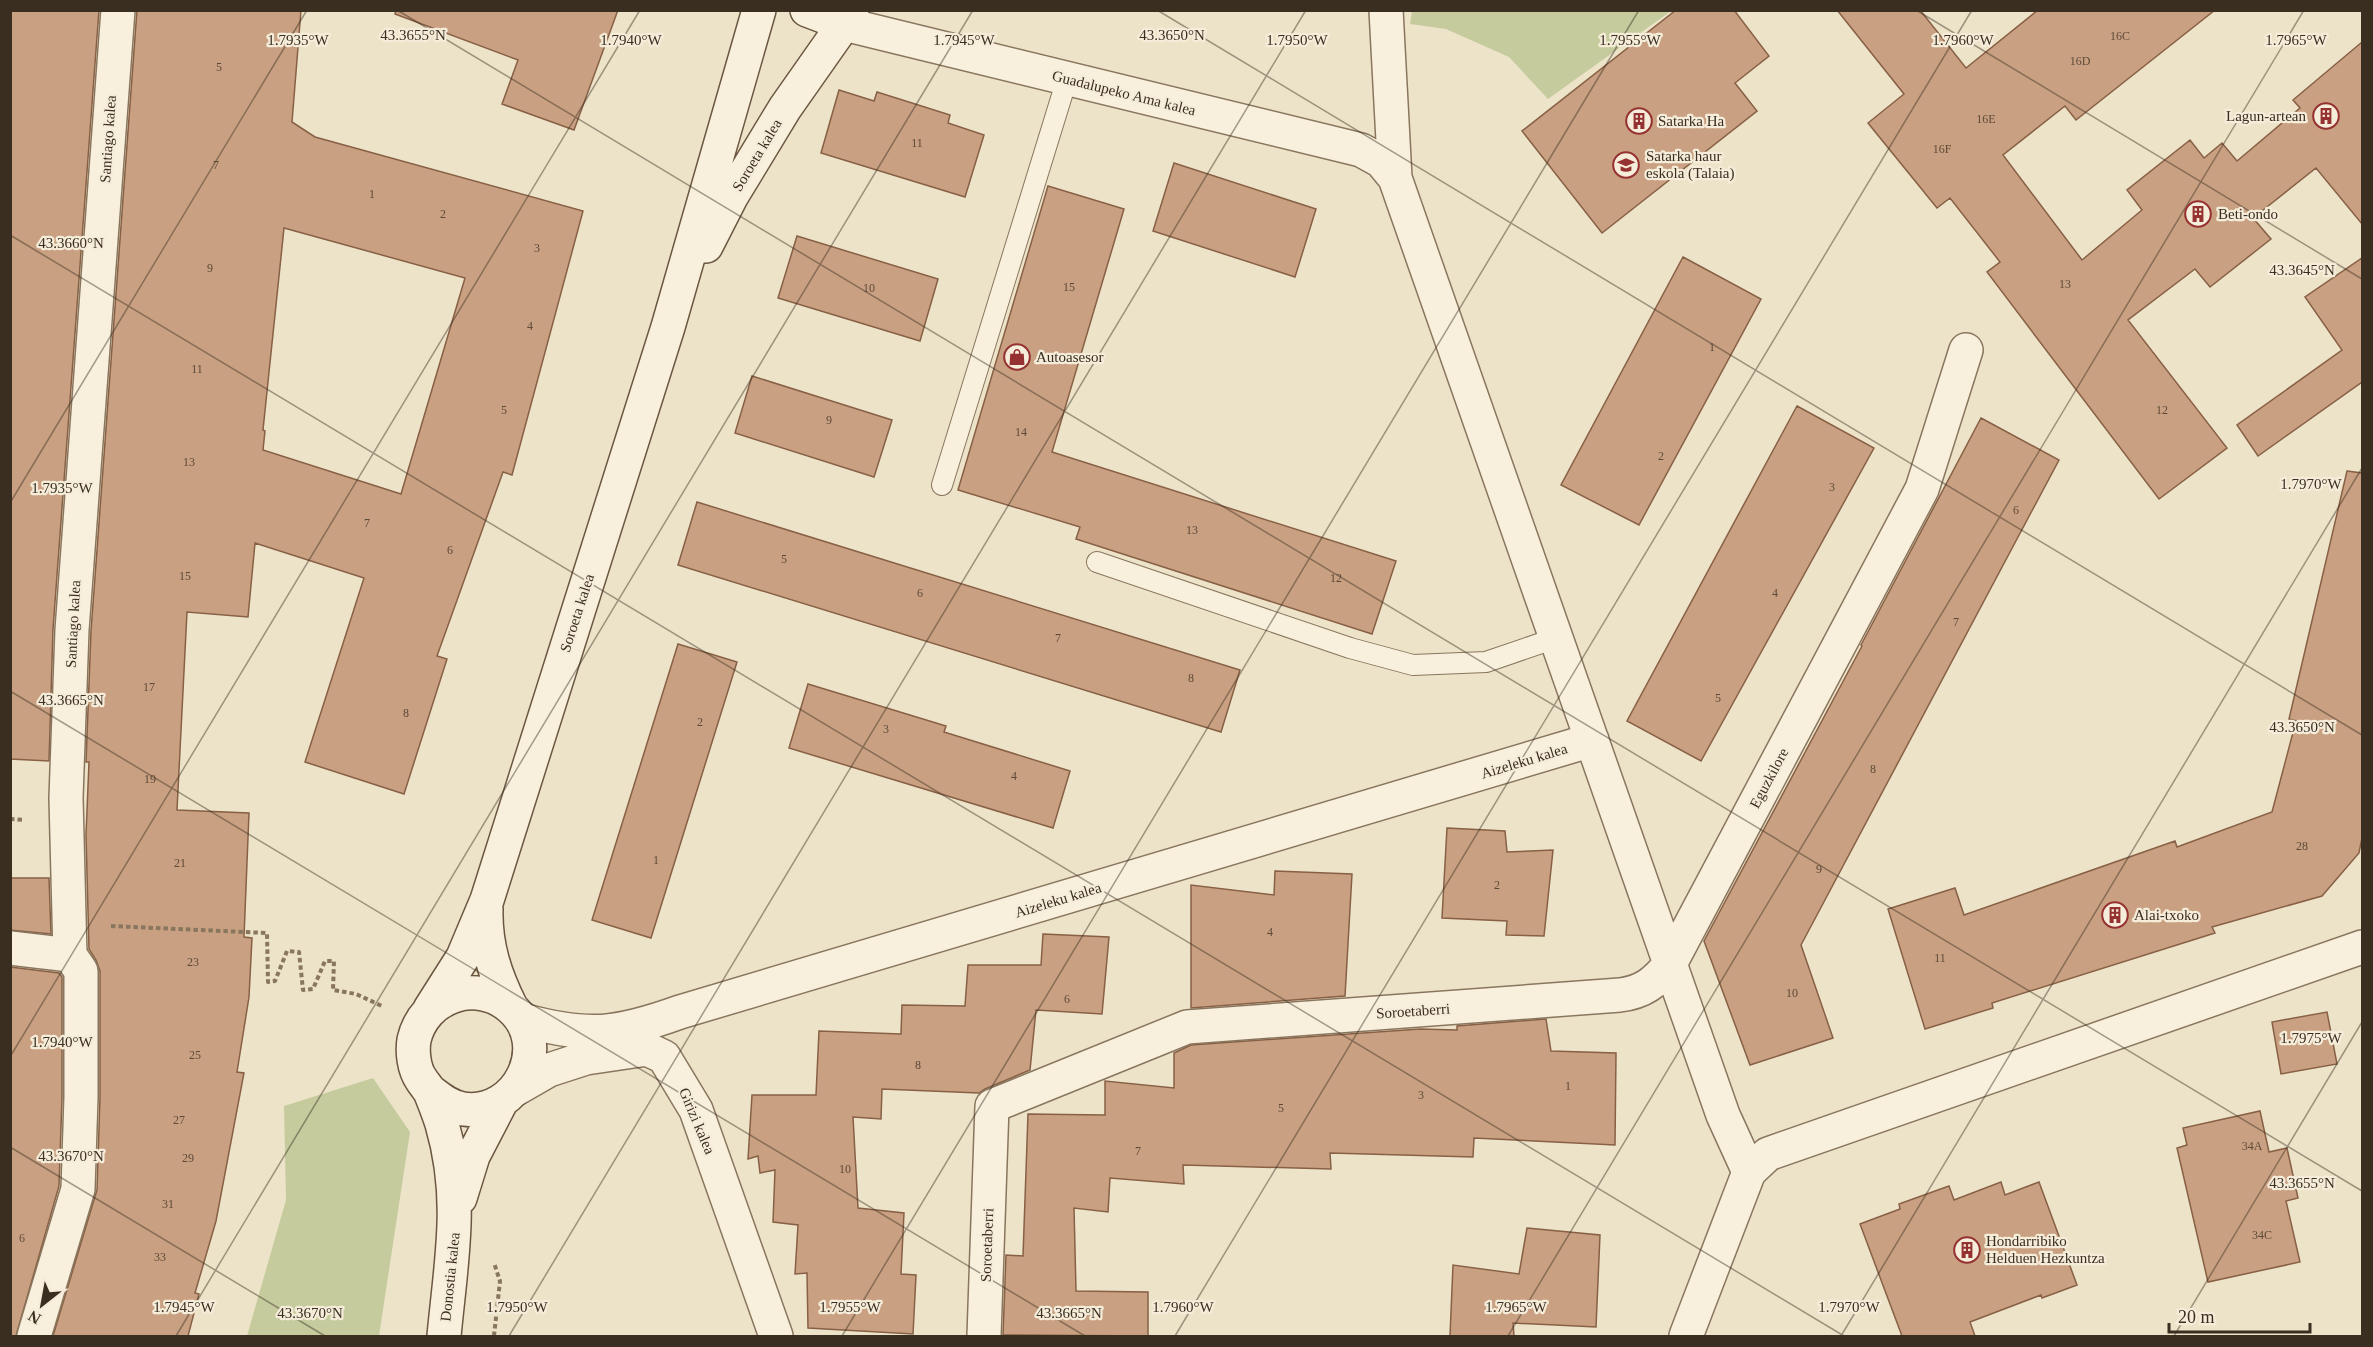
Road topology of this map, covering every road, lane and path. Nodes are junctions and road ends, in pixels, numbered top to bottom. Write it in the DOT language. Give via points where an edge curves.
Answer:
graph roads {
  1 [pos="118,10"];
  2 [pos="759,10"];
  3 [pos="807,10"];
  4 [pos="1386,10"];
  5 [pos="848,17"];
  6 [pos="1067,79"];
  7 [pos="1395,178"];
  8 [pos="668,327"];
  9 [pos="1966,351"];
  10 [pos="942,485"];
  11 [pos="1097,562"];
  12 [pos="1556,638"];
  13 [pos="1588,729"];
  14 [pos="486,900"];
  15 [pos="69,939"];
  16 [pos="2362,947"];
  17 [pos="10,948"];
  18 [pos="1670,964"];
  19 [pos="356,994"];
  20 [pos="430,1009"];
  21 [pos="516,1014"];
  22 [pos="430,1092"];
  23 [pos="509,1095"];
  24 [pos="1749,1172"];
  25 [pos="456,1218"];
  26 [pos="34,1336"];
  27 [pos="444,1336"];
  28 [pos="776,1336"];
  29 [pos="984,1336"];
  30 [pos="1686,1336"];
  1 -- 15 [label="street, Santiago kalea" via="72,630 66,798"];
  2 -- 8 [label="street, Soroeta kalea"];
  3 -- 5 [label="street"];
  4 -- 7 [label="street"];
  5 -- 6 [label="street, Guadalupeko Ama kalea"];
  5 -- 8 [label="street, Soroeta kalea" via="785,108 731,197"];
  6 -- 7 [label="street, Guadalupeko Ama kalea" via="1361,150 1381,161"];
  6 -- 10 [label="lane"];
  7 -- 12 [label="street"];
  8 -- 14 [label="street, Soroeta kalea"];
  9 -- 18 [label="street, Eguzkilore" via="1923,489"];
  11 -- 12 [label="lane" via="1350,648 1413,665 1486,662"];
  12 -- 13 [label="street"];
  13 -- 18 [label="street"];
  13 -- 21 [label="street, Aizeleku kalea" via="639,1027 578,1032 549,1028"];
  14 -- 20 [label="street, Soroeta kalea" via="463,957"];
  14 -- 21 [label="street, Soroeta kalea" via="490,957 498,982"];
  15 -- 17 [label="street"];
  15 -- 19 [label="path" via="267,933 268,982 275,981 287,951 299,952 303,990 312,989 325,961 334,961 333,990"];
  15 -- 26 [label="street, Santiago kalea" via="81,971 78,1189"];
  16 -- 24 [label="street" via="1768,1154"];
  18 -- 24 [label="street" via="1722,1115"];
  18 -- 29 [label="street, Soroetaberri" via="1648,988 1635,993 1187,1028 992,1106"];
  20 -- 21 [label="street" via="463,992 497,998"];
  20 -- 22 [label="street, Donostia kalea" via="414,1041 419,1077"];
  21 -- 23 [label="street, Donostia kalea" via="528,1036 530,1053 526,1072"];
  22 -- 23 [label="street" via="463,1109 483,1108"];
  22 -- 25 [label="street, Donostia kalea" via="450,1156"];
  23 -- 25 [label="street, Donostia kalea" via="473,1156"];
  23 -- 28 [label="street, Girizi kalea" via="549,1071 586,1058 647,1049 664,1058 696,1110"];
  24 -- 30 [label="street"];
  25 -- 27 [label="street, Donostia kalea"];
}
